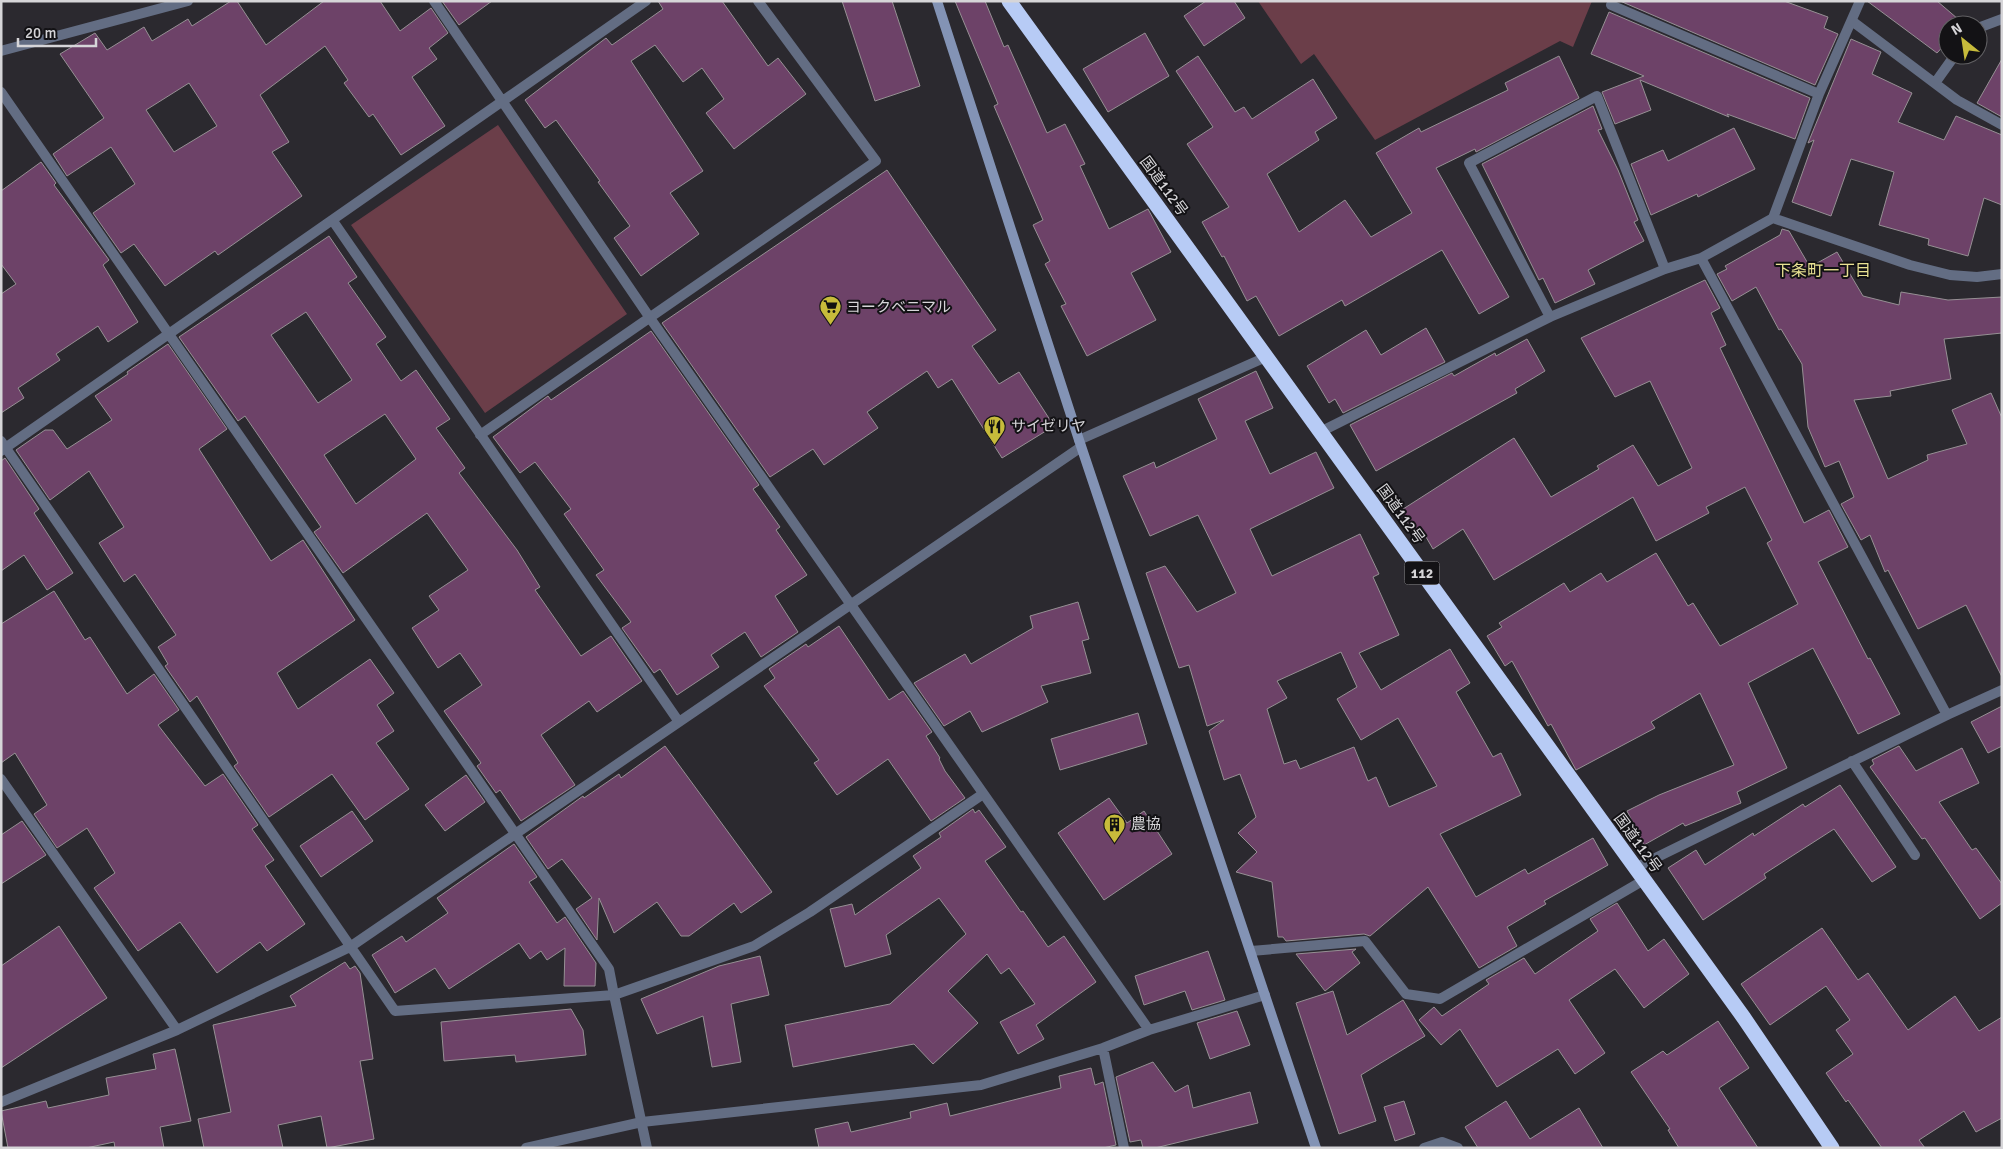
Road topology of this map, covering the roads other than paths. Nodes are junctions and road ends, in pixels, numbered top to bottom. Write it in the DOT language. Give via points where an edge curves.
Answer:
graph roads {
  1 [pos="188,1"];
  2 [pos="434,1"];
  3 [pos="646,1"];
  4 [pos="758,1"];
  5 [pos="937,1"];
  6 [pos="1009,1"];
  7 [pos="1860,1"];
  8 [pos="1611,6"];
  9 [pos="2002,19"];
  10 [pos="1852,21"];
  11 [pos="1988,24"];
  12 [pos="1,51"];
  13 [pos="1948,65"];
  14 [pos="1935,84"];
  15 [pos="1,92"];
  16 [pos="1819,94"];
  17 [pos="503,102"];
  18 [pos="2002,125"];
  19 [pos="1773,218"];
  20 [pos="333,221"];
  21 [pos="1701,258"];
  22 [pos="1665,269"];
  23 [pos="2002,274"];
  24 [pos="1550,317"];
  25 [pos="650,318"];
  26 [pos="169,334"];
  27 [pos="1266,357"];
  28 [pos="1320,432"];
  29 [pos="480,435"];
  30 [pos="1080,444"];
  31 [pos="3,447"];
  32 [pos="852,605"];
  33 [pos="2002,690"];
  34 [pos="1947,715"];
  35 [pos="679,722"];
  36 [pos="1852,761"];
  37 [pos="1,779"];
  38 [pos="983,794"];
  39 [pos="515,835"];
  40 [pos="1915,855"];
  41 [pos="1639,874"];
  42 [pos="350,947"];
  43 [pos="1250,951"];
  44 [pos="614,995"];
  45 [pos="1266,995"];
  46 [pos="177,1030"];
  47 [pos="1149,1030"];
  48 [pos="1103,1048"];
  49 [pos="1,1102"];
  50 [pos="642,1122"];
  51 [pos="526,1148"];
  52 [pos="647,1148"];
  53 [pos="1124,1148"];
  54 [pos="1316,1148"];
  55 [pos="1424,1148"];
  56 [pos="1458,1148"];
  57 [pos="1832,1148"];
  1 -- 12 [label="street"];
  2 -- 17 [label="street"];
  3 -- 17 [label="street"];
  4 -- 25 [label="street" via="876,161"];
  5 -- 30 [label="street"];
  6 -- 27 [label="highway, 国道112号 / 112"];
  7 -- 10 [label="street"];
  8 -- 16 [label="street"];
  9 -- 11 [label="street"];
  10 -- 14 [label="street"];
  10 -- 16 [label="street"];
  13 -- 14 [label="street"];
  14 -- 18 [label="street"];
  15 -- 26 [label="street"];
  16 -- 19 [label="street"];
  17 -- 20 [label="street"];
  17 -- 25 [label="street"];
  19 -- 21 [label="street"];
  19 -- 23 [label="street" via="1910,265 1950,275 1977,277"];
  20 -- 26 [label="street"];
  20 -- 29 [label="street"];
  21 -- 22 [label="street"];
  21 -- 34 [label="street"];
  22 -- 24 [label="street"];
  22 -- 24 [label="street" via="1597,96 1469,163"];
  24 -- 28 [label="street"];
  25 -- 29 [label="street"];
  25 -- 32 [label="street"];
  26 -- 31 [label="street"];
  26 -- 39 [label="street"];
  27 -- 28 [label="highway, 国道112号 / 112"];
  27 -- 30 [label="street"];
  28 -- 41 [label="highway, 国道112号 / 112"];
  29 -- 35 [label="street"];
  30 -- 32 [label="street"];
  30 -- 43 [label="street"];
  31 -- 42 [label="street"];
  32 -- 35 [label="street"];
  32 -- 38 [label="street"];
  33 -- 34 [label="street"];
  34 -- 36 [label="street"];
  35 -- 39 [label="street"];
  36 -- 40 [label="street"];
  36 -- 41 [label="street"];
  37 -- 46 [label="street"];
  38 -- 44 [label="street" via="810,912 754,946"];
  38 -- 47 [label="street"];
  39 -- 42 [label="street"];
  39 -- 44 [label="street" via="609,969"];
  41 -- 43 [label="street" via="1440,1000 1406,994 1365,941"];
  41 -- 57 [label="highway, 国道112号 / 112" via="1744,1018"];
  42 -- 44 [label="street" via="395,1011"];
  42 -- 46 [label="street"];
  43 -- 45 [label="street"];
  44 -- 50 [label="street"];
  45 -- 47 [label="street"];
  45 -- 54 [label="street"];
  46 -- 49 [label="street"];
  47 -- 48 [label="street"];
  48 -- 50 [label="street" via="981,1085"];
  48 -- 53 [label="street"];
  50 -- 51 [label="street"];
  50 -- 52 [label="street"];
  55 -- 56 [label="street" via="1442,1142"];
}
